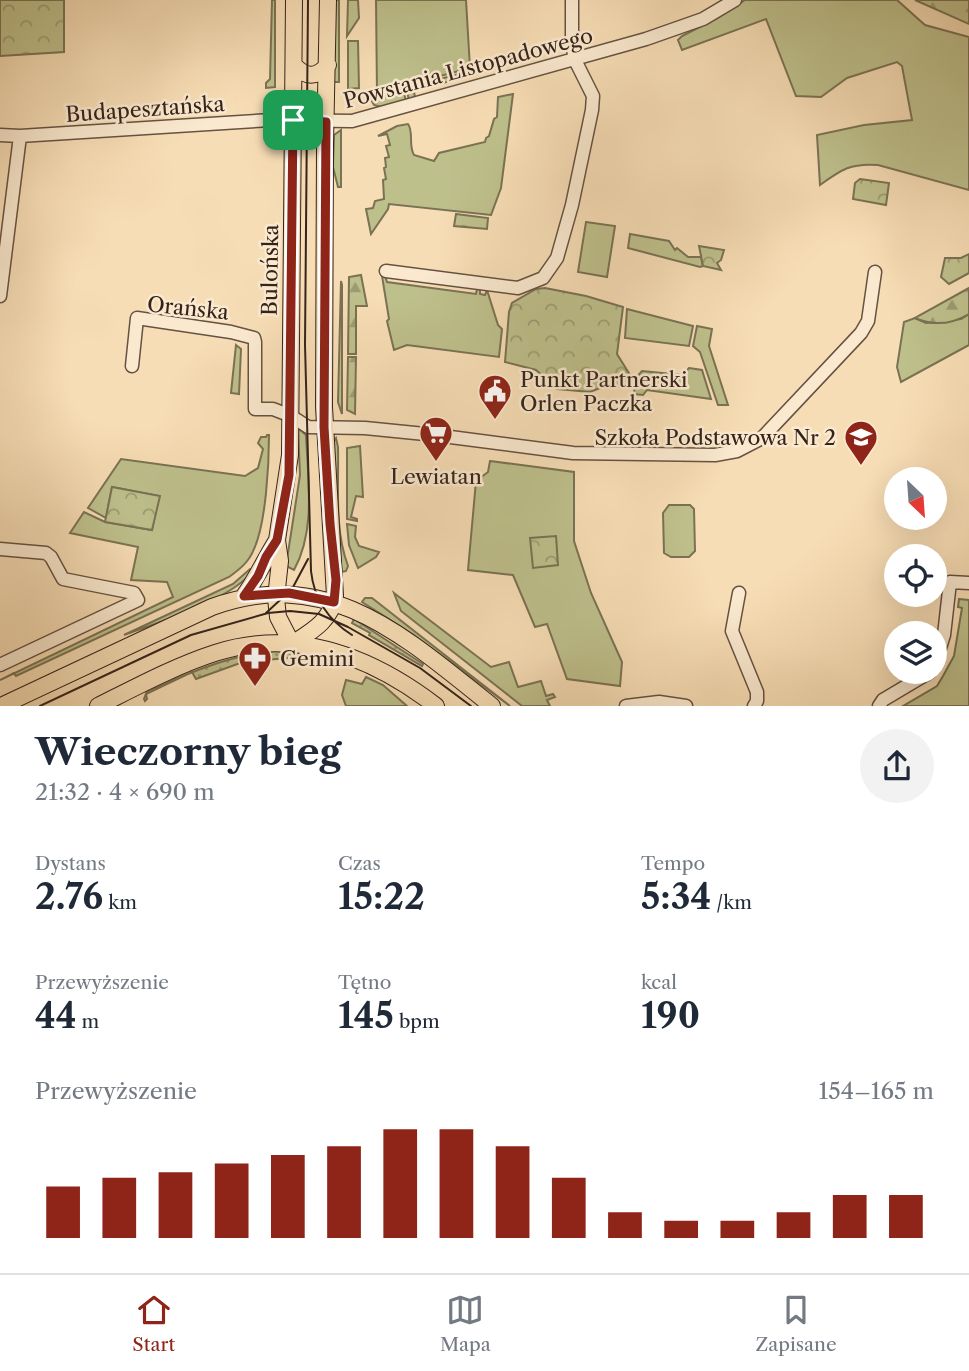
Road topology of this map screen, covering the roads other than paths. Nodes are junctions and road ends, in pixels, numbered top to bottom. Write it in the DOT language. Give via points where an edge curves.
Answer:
graph roads {
  1 [pos="294,0"];
  2 [pos="328,0"];
  3 [pos="572,0"];
  4 [pos="735,0"];
  5 [pos="575,60"];
  6 [pos="294,65"];
  7 [pos="328,65"];
  8 [pos="293,120"];
  9 [pos="326,122"];
  10 [pos="0,135"];
  11 [pos="20,136"];
  12 [pos="386,271"];
  13 [pos="875,272"];
  14 [pos="0,296"];
  15 [pos="132,366"];
  16 [pos="291,416"];
  17 [pos="324,427"];
  18 [pos="277,540"];
  19 [pos="0,549"];
  20 [pos="969,583"];
  21 [pos="276,593"];
  22 [pos="739,593"];
  23 [pos="244,596"];
  24 [pos="334,602"];
  25 [pos="946,621"];
  26 [pos="292,644"];
  27 [pos="0,664"];
  28 [pos="910,684"];
  29 [pos="1,706"];
  30 [pos="98,706"];
  31 [pos="436,706"];
  32 [pos="492,706"];
  33 [pos="626,706"];
  34 [pos="686,706"];
  35 [pos="754,706"];
  36 [pos="879,706"];
  1 -- 6 [label="main road, Bulońska"];
  2 -- 7 [label="main road"];
  3 -- 5 [label="street"];
  4 -- 5 [label="street, Powstania Listopadowego" via="683,27"];
  5 -- 9 [label="street, Powstania Listopadowego" via="352,121"];
  5 -- 12 [label="street" via="593,96 592,110 572,205 557,258 546,275 524,288 510,288"];
  6 -- 7 [label="main road" via="313,76"];
  6 -- 8 [label="main road, Bulońska"];
  7 -- 9 [label="main road"];
  8 -- 9 [label="street, Powstania Listopadowego"];
  8 -- 11 [label="street, Budapesztańska"];
  8 -- 16 [label="main road, Bulońska"];
  9 -- 17 [label="main road"];
  10 -- 11 [label="street, Budapesztańska"];
  11 -- 14 [label="street"];
  13 -- 17 [label="street" via="868,321 861,332 773,429 737,451 715,455 573,453 435,435"];
  15 -- 16 [label="street, Orańska" via="137,318 247,335 254,338 256,347 255,409"];
  16 -- 17 [label="street" via="308,427"];
  16 -- 18 [label="main road, Bulońska" via="289,475"];
  17 -- 24 [label="main road"];
  18 -- 21 [label="main road, Bulońska"];
  18 -- 23 [label="main road, Bulońska"];
  19 -- 27 [label="street" via="46,553 63,579 134,593 138,600"];
  20 -- 25 [label="street" via="950,582"];
  21 -- 23 [label="main road"];
  21 -- 24 [label="main road"];
  21 -- 26 [label="main road, Bulońska" via="278,617"];
  22 -- 35 [label="street" via="732,631 757,692"];
  23 -- 29 [label="main road" via="191,616"];
  24 -- 26 [label="main road" via="320,625"];
  24 -- 32 [label="main road" via="389,629"];
  26 -- 30 [label="main road" via="217,652"];
  26 -- 31 [label="main road" via="357,658"];
  28 -- 36 [label="street"];
  33 -- 34 [label="street" via="659,702"];
}
